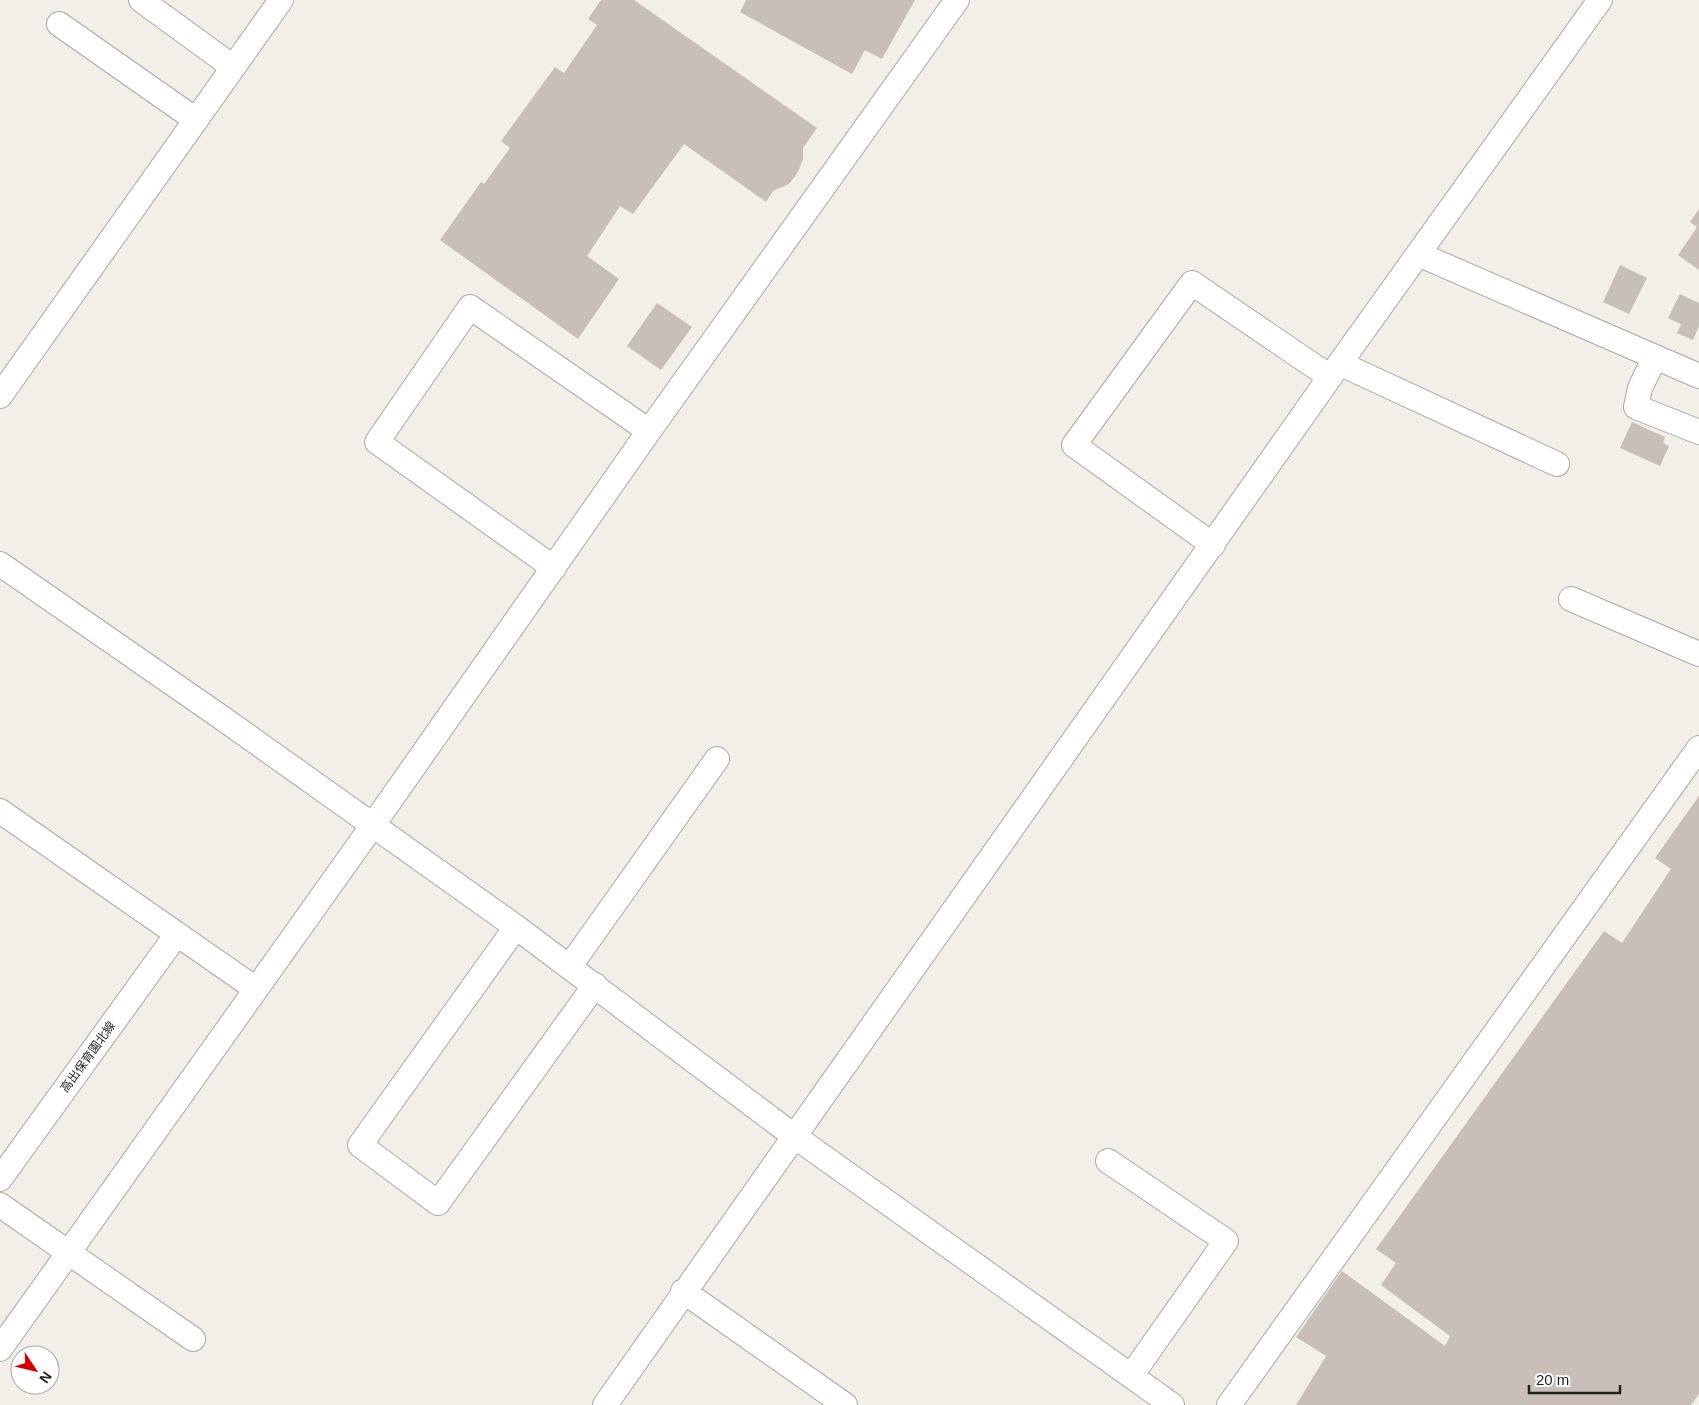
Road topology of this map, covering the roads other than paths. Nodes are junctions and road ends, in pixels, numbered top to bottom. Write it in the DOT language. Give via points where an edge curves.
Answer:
graph roads {
  1 [pos="141,0"];
  2 [pos="281,0"];
  3 [pos="957,0"];
  4 [pos="1600,0"];
  5 [pos="59,24"];
  6 [pos="233,67"];
  7 [pos="196,120"];
  8 [pos="1418,254"];
  9 [pos="1655,357"];
  10 [pos="1336,370"];
  11 [pos="1699,376"];
  12 [pos="0,396"];
  13 [pos="649,431"];
  14 [pos="1699,432"];
  15 [pos="1557,464"];
  16 [pos="1213,545"];
  17 [pos="0,564"];
  18 [pos="554,568"];
  19 [pos="1571,599"];
  20 [pos="1699,654"];
  21 [pos="1699,748"];
  22 [pos="717,759"];
  23 [pos="0,811"];
  24 [pos="373,825"];
  25 [pos="516,927"];
  26 [pos="177,934"];
  27 [pos="570,966"];
  28 [pos="595,985"];
  29 [pos="256,989"];
  30 [pos="794,1136"];
  31 [pos="1108,1161"];
  32 [pos="0,1179"];
  33 [pos="0,1205"];
  34 [pos="68,1252"];
  35 [pos="683,1291"];
  36 [pos="193,1339"];
  37 [pos="0,1349"];
  38 [pos="1132,1376"];
  39 [pos="604,1405"];
  40 [pos="845,1405"];
  41 [pos="1172,1405"];
  42 [pos="1229,1405"];
  1 -- 6 [label="street"];
  2 -- 6 [label="street"];
  3 -- 13 [label="street"];
  4 -- 8 [label="street"];
  5 -- 7 [label="street"];
  6 -- 7 [label="street"];
  7 -- 12 [label="street"];
  8 -- 9 [label="street"];
  8 -- 10 [label="street"];
  9 -- 11 [label="street"];
  9 -- 14 [label="street" via="1640,388 1636,407"];
  10 -- 15 [label="street"];
  10 -- 16 [label="street"];
  10 -- 16 [label="street" via="1192,283 1074,445"];
  13 -- 18 [label="street"];
  13 -- 18 [label="street" via="470,307 464,315 377,442"];
  16 -- 30 [label="street"];
  17 -- 24 [label="street"];
  18 -- 24 [label="street"];
  19 -- 20 [label="street"];
  21 -- 42 [label="street"];
  22 -- 27 [label="street"];
  23 -- 26 [label="street"];
  24 -- 25 [label="street"];
  24 -- 29 [label="street"];
  25 -- 27 [label="street"];
  25 -- 28 [label="street" via="360,1145 383,1162 438,1202"];
  26 -- 29 [label="street"];
  26 -- 32 [label="street, 高出保育園北線"];
  27 -- 28 [label="street"];
  28 -- 30 [label="street"];
  29 -- 34 [label="street"];
  30 -- 35 [label="street"];
  30 -- 38 [label="street"];
  31 -- 38 [label="street" via="1226,1241"];
  33 -- 34 [label="street"];
  34 -- 36 [label="street"];
  34 -- 37 [label="street"];
  35 -- 39 [label="street"];
  35 -- 40 [label="street"];
  38 -- 41 [label="street"];
}
